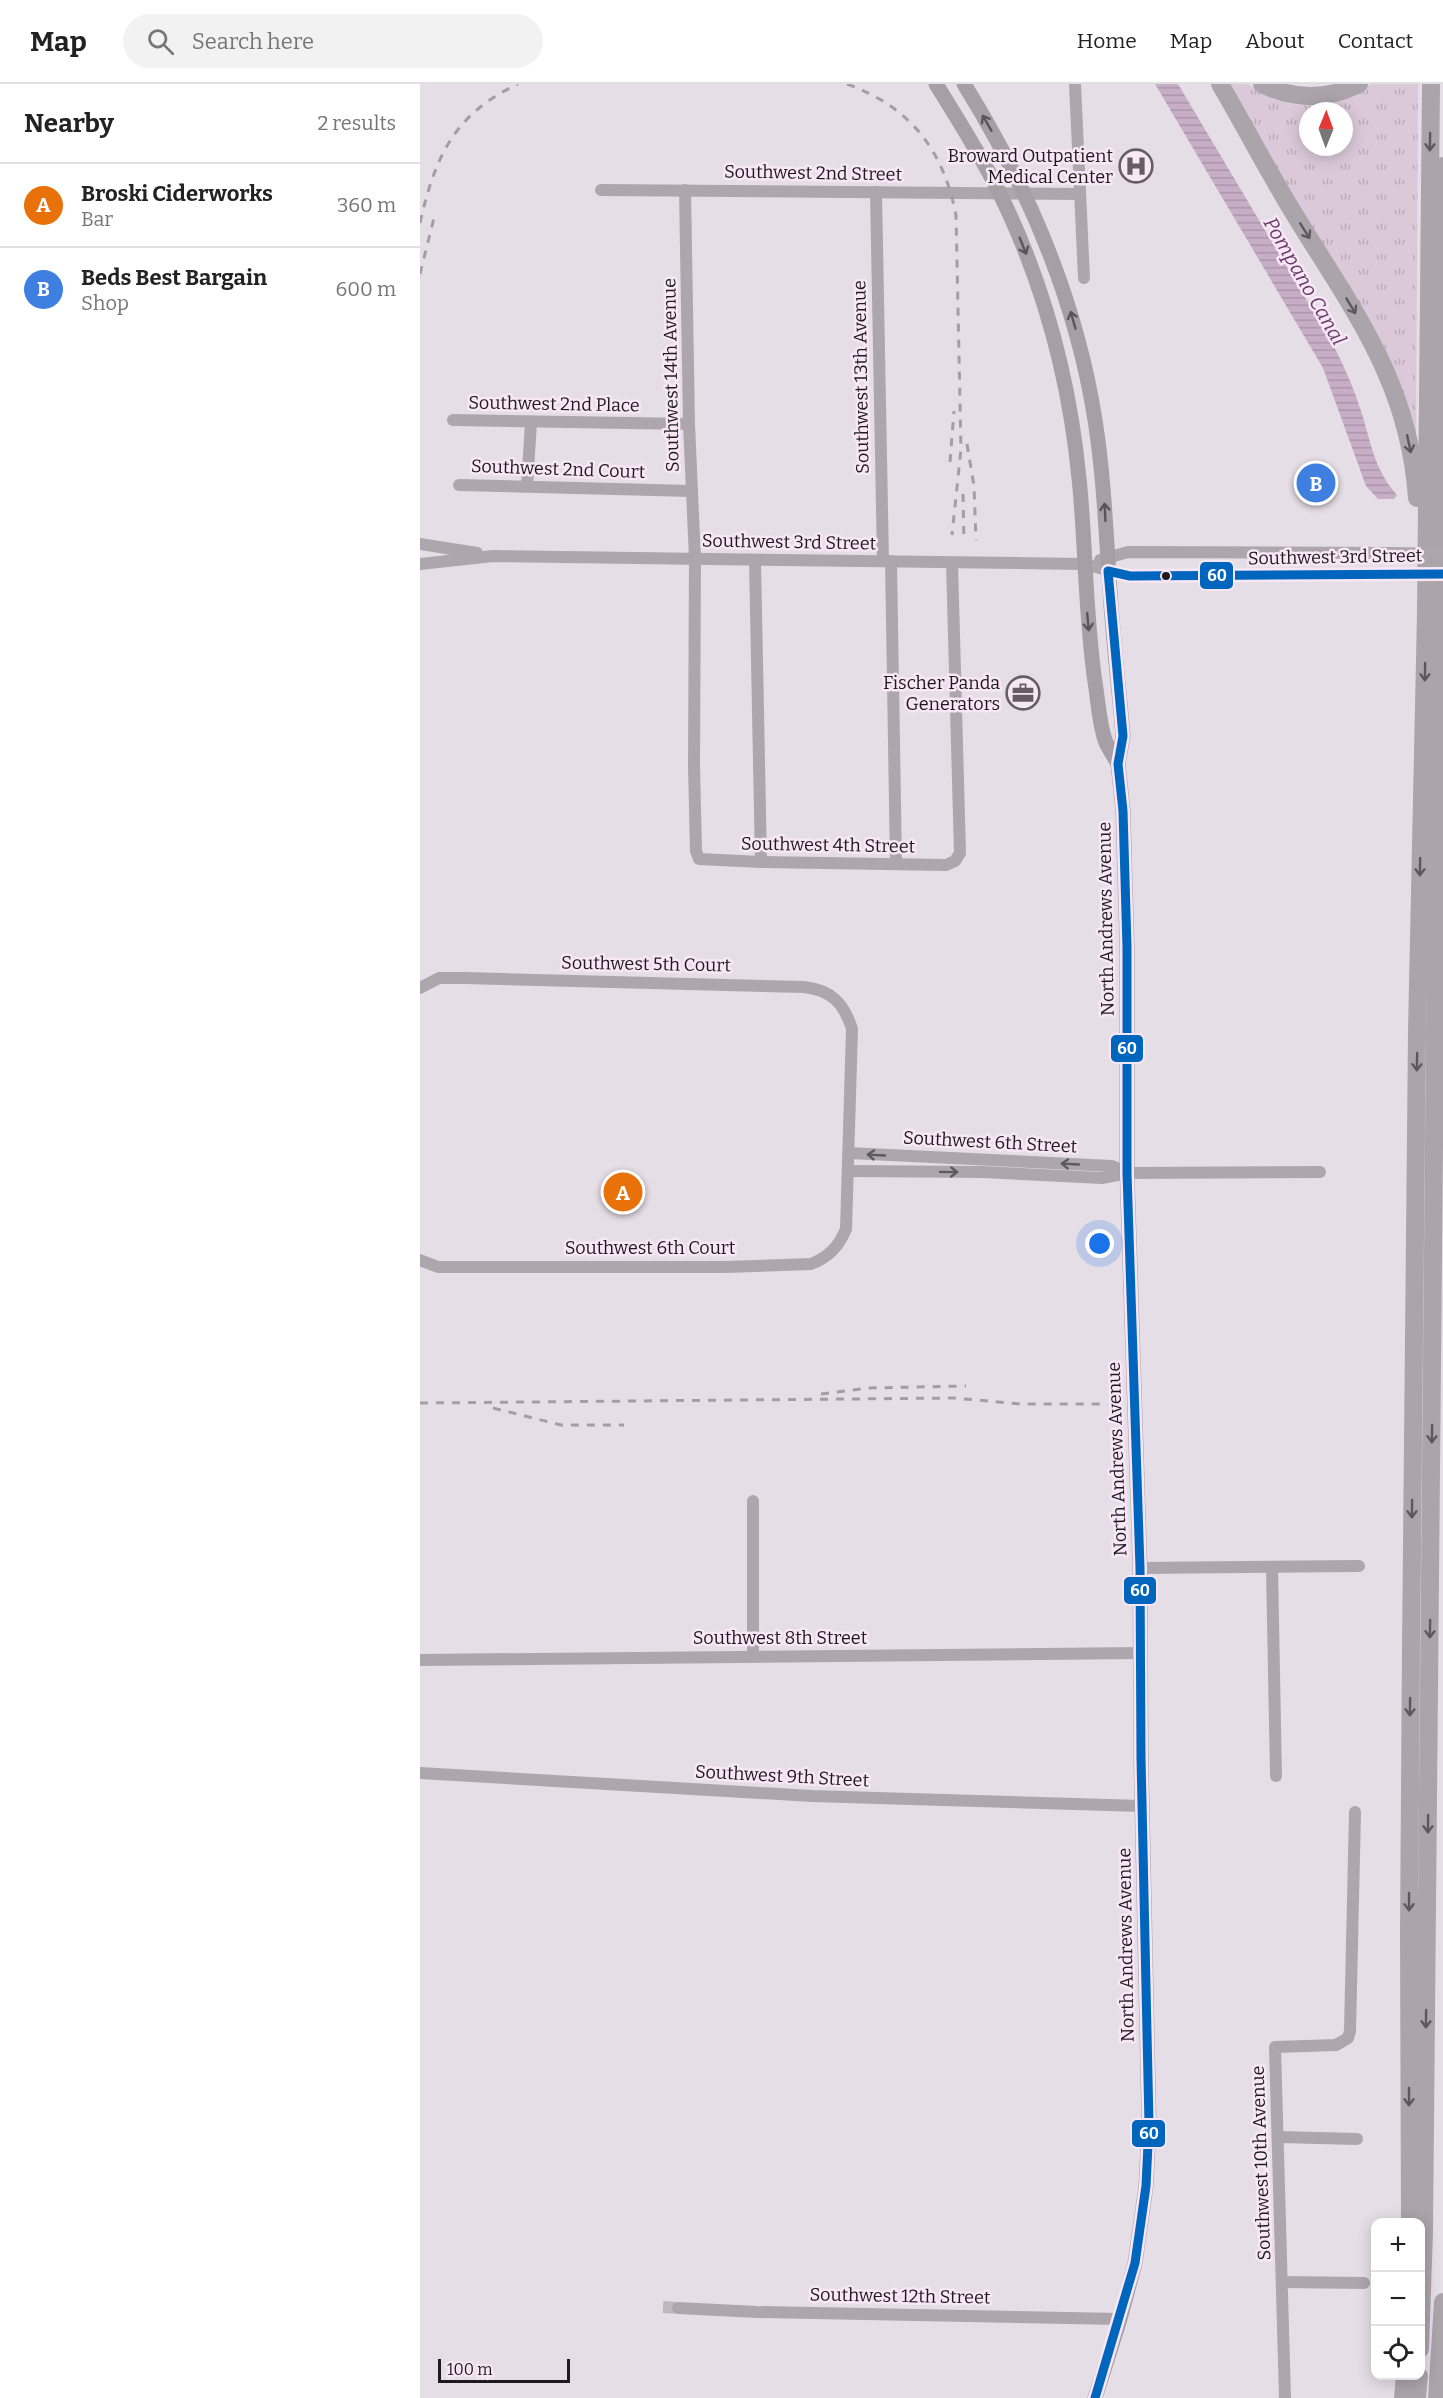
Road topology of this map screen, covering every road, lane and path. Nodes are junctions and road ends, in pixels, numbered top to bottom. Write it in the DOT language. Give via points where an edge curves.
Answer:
graph roads {
  1 [pos="936,84"];
  2 [pos="964,84"];
  3 [pos="1075,84"];
  4 [pos="1210,84"];
  5 [pos="1220,84"];
  6 [pos="1262,84"];
  7 [pos="1359,84"];
  8 [pos="1431,84"];
  9 [pos="1443,166"];
  10 [pos="685,189"];
  11 [pos="601,190"];
  12 [pos="876,192"];
  13 [pos="999,193"];
  14 [pos="1025,193"];
  15 [pos="1079,194"];
  16 [pos="1290,206"];
  17 [pos="1084,278"];
  18 [pos="453,420"];
  19 [pos="531,422"];
  20 [pos="689,424"];
  21 [pos="459,485"];
  22 [pos="527,486"];
  23 [pos="692,491"];
  24 [pos="420,544"];
  25 [pos="1443,554"];
  26 [pos="492,556"];
  27 [pos="695,559"];
  28 [pos="755,560"];
  29 [pos="887,561"];
  30 [pos="952,563"];
  31 [pos="420,564"];
  32 [pos="1084,564"];
  33 [pos="1108,564"];
  34 [pos="1443,574"];
  35 [pos="1426,614"];
  36 [pos="1118,764"];
  37 [pos="761,862"];
  38 [pos="896,864"];
  39 [pos="420,988"];
  40 [pos="849,1153"];
  41 [pos="849,1171"];
  42 [pos="1320,1172"];
  43 [pos="1127,1173"];
  44 [pos="1435,1187"];
  45 [pos="420,1260"];
  46 [pos="1414,1325"];
  47 [pos="753,1501"];
  48 [pos="1359,1566"];
  49 [pos="1140,1568"];
  50 [pos="1272,1568"];
  51 [pos="1140,1653"];
  52 [pos="753,1656"];
  53 [pos="420,1660"];
  54 [pos="420,1773"];
  55 [pos="1276,1776"];
  56 [pos="1142,1806"];
  57 [pos="1355,1812"];
  58 [pos="1279,2137"];
  59 [pos="1357,2139"];
  60 [pos="1410,2218"];
  61 [pos="1282,2282"];
  62 [pos="1364,2283"];
  63 [pos="1443,2302"];
  64 [pos="678,2308"];
  65 [pos="1120,2319"];
  66 [pos="1421,2326"];
  67 [pos="1405,2380"];
  68 [pos="1419,2380"];
  69 [pos="1095,2398"];
  70 [pos="1285,2398"];
  71 [pos="1295,2398"];
  72 [pos="1403,2398"];
  73 [pos="1417,2398"];
  74 [pos="1437,2398"];
  1 -- 13 [label="main road, North Andrews Avenue"];
  14 -- 2 [label="main road, North Andrews Avenue, one-way"];
  3 -- 15 [label="street"];
  4 -- 16 [label="highway"];
  5 -- 16 [label="highway"];
  6 -- 7 [label="highway" via="1307,97 1336,93"];
  8 -- 35 [label="highway, one-way"];
  9 -- 44 [label="highway"];
  10 -- 11 [label="street, Southwest 2nd Street"];
  10 -- 12 [label="street, Southwest 2nd Street"];
  10 -- 20 [label="street, Southwest 14th Avenue"];
  12 -- 13 [label="street, Southwest 2nd Street"];
  12 -- 29 [label="street, Southwest 13th Avenue"];
  13 -- 14 [label="street, Southwest 2nd Street"];
  13 -- 32 [label="main road, North Andrews Avenue, one-way" via="1037,284 1063,375 1079,479"];
  14 -- 15 [label="street"];
  33 -- 14 [label="main road, North Andrews Avenue, one-way" via="1101,460 1085,370 1059,276"];
  15 -- 17 [label="street"];
  16 -- 35 [label="highway, one-way" via="1368,334 1394,388 1415,475"];
  18 -- 19 [label="street, Southwest 2nd Place"];
  19 -- 20 [label="street, Southwest 2nd Place"];
  19 -- 22 [label="street"];
  20 -- 23 [label="street, Southwest 14th Avenue"];
  21 -- 22 [label="street, Southwest 2nd Court"];
  22 -- 23 [label="street, Southwest 2nd Court"];
  23 -- 27 [label="street, Southwest 14th Avenue"];
  24 -- 26 [label="street"];
  25 -- 33 [label="street, Southwest 3rd Street, bridge" via="1128,552"];
  26 -- 27 [label="street, Southwest 3rd Street"];
  26 -- 31 [label="street"];
  27 -- 28 [label="street, Southwest 3rd Street"];
  27 -- 37 [label="street, Southwest 4th Street" via="696,851 699,859"];
  28 -- 29 [label="street, Southwest 3rd Street"];
  28 -- 37 [label="street"];
  29 -- 30 [label="street, Southwest 3rd Street"];
  29 -- 38 [label="street, Southwest 13th Avenue"];
  30 -- 32 [label="street, Southwest 3rd Street"];
  30 -- 38 [label="street, Southwest 4th Street" via="960,853 946,865"];
  32 -- 33 [label="street, Southwest 3rd Street"];
  32 -- 36 [label="main road, North Andrews Avenue, one-way" via="1097,692 1105,739"];
  33 -- 34 [label="street, Southwest 3rd Street, bridge" via="1131,576"];
  33 -- 36 [label="main road, North Andrews Avenue" via="1123,736"];
  35 -- 46 [label="highway, one-way"];
  36 -- 43 [label="main road, North Andrews Avenue" via="1125,858"];
  37 -- 38 [label="street, Southwest 4th Street"];
  39 -- 40 [label="street, Southwest 5th Court" via="440,978 818,988 839,1001 852,1029"];
  40 -- 41 [label="street"];
  43 -- 40 [label="street, Southwest 6th Street, one-way" via="1112,1166"];
  41 -- 43 [label="street, Southwest 6th Street, one-way" via="1102,1178"];
  41 -- 45 [label="street, Southwest 6th Court" via="846,1229 832,1252 811,1264 438,1267"];
  42 -- 43 [label="street, Southwest 6th Street"];
  43 -- 49 [label="main road, North Andrews Avenue"];
  44 -- 46 [label="highway"];
  44 -- 66 [label="highway, one-way"];
  46 -- 60 [label="highway, one-way"];
  47 -- 52 [label="street"];
  48 -- 50 [label="street"];
  49 -- 50 [label="street"];
  49 -- 51 [label="main road, North Andrews Avenue"];
  50 -- 55 [label="street"];
  51 -- 52 [label="street, Southwest 8th Street"];
  51 -- 56 [label="main road, North Andrews Avenue"];
  52 -- 53 [label="street, Southwest 8th Street"];
  54 -- 56 [label="street, Southwest 9th Street" via="812,1796"];
  56 -- 65 [label="main road, North Andrews Avenue" via="1147,2165 1135,2263"];
  57 -- 58 [label="street, Southwest 10th Avenue" via="1350,2031 1348,2038 1336,2044 1275,2047"];
  58 -- 59 [label="street"];
  58 -- 61 [label="street, Southwest 10th Avenue"];
  61 -- 62 [label="street"];
  61 -- 70 [label="street, Southwest 10th Avenue"];
  63 -- 74 [label="highway"];
  64 -- 65 [label="street, Southwest 12th Street"];
  65 -- 69 [label="main road, North Andrews Avenue"];
  67 -- 72 [label="highway"];
  68 -- 73 [label="highway"];
  70 -- 71 [label="street"];
}
